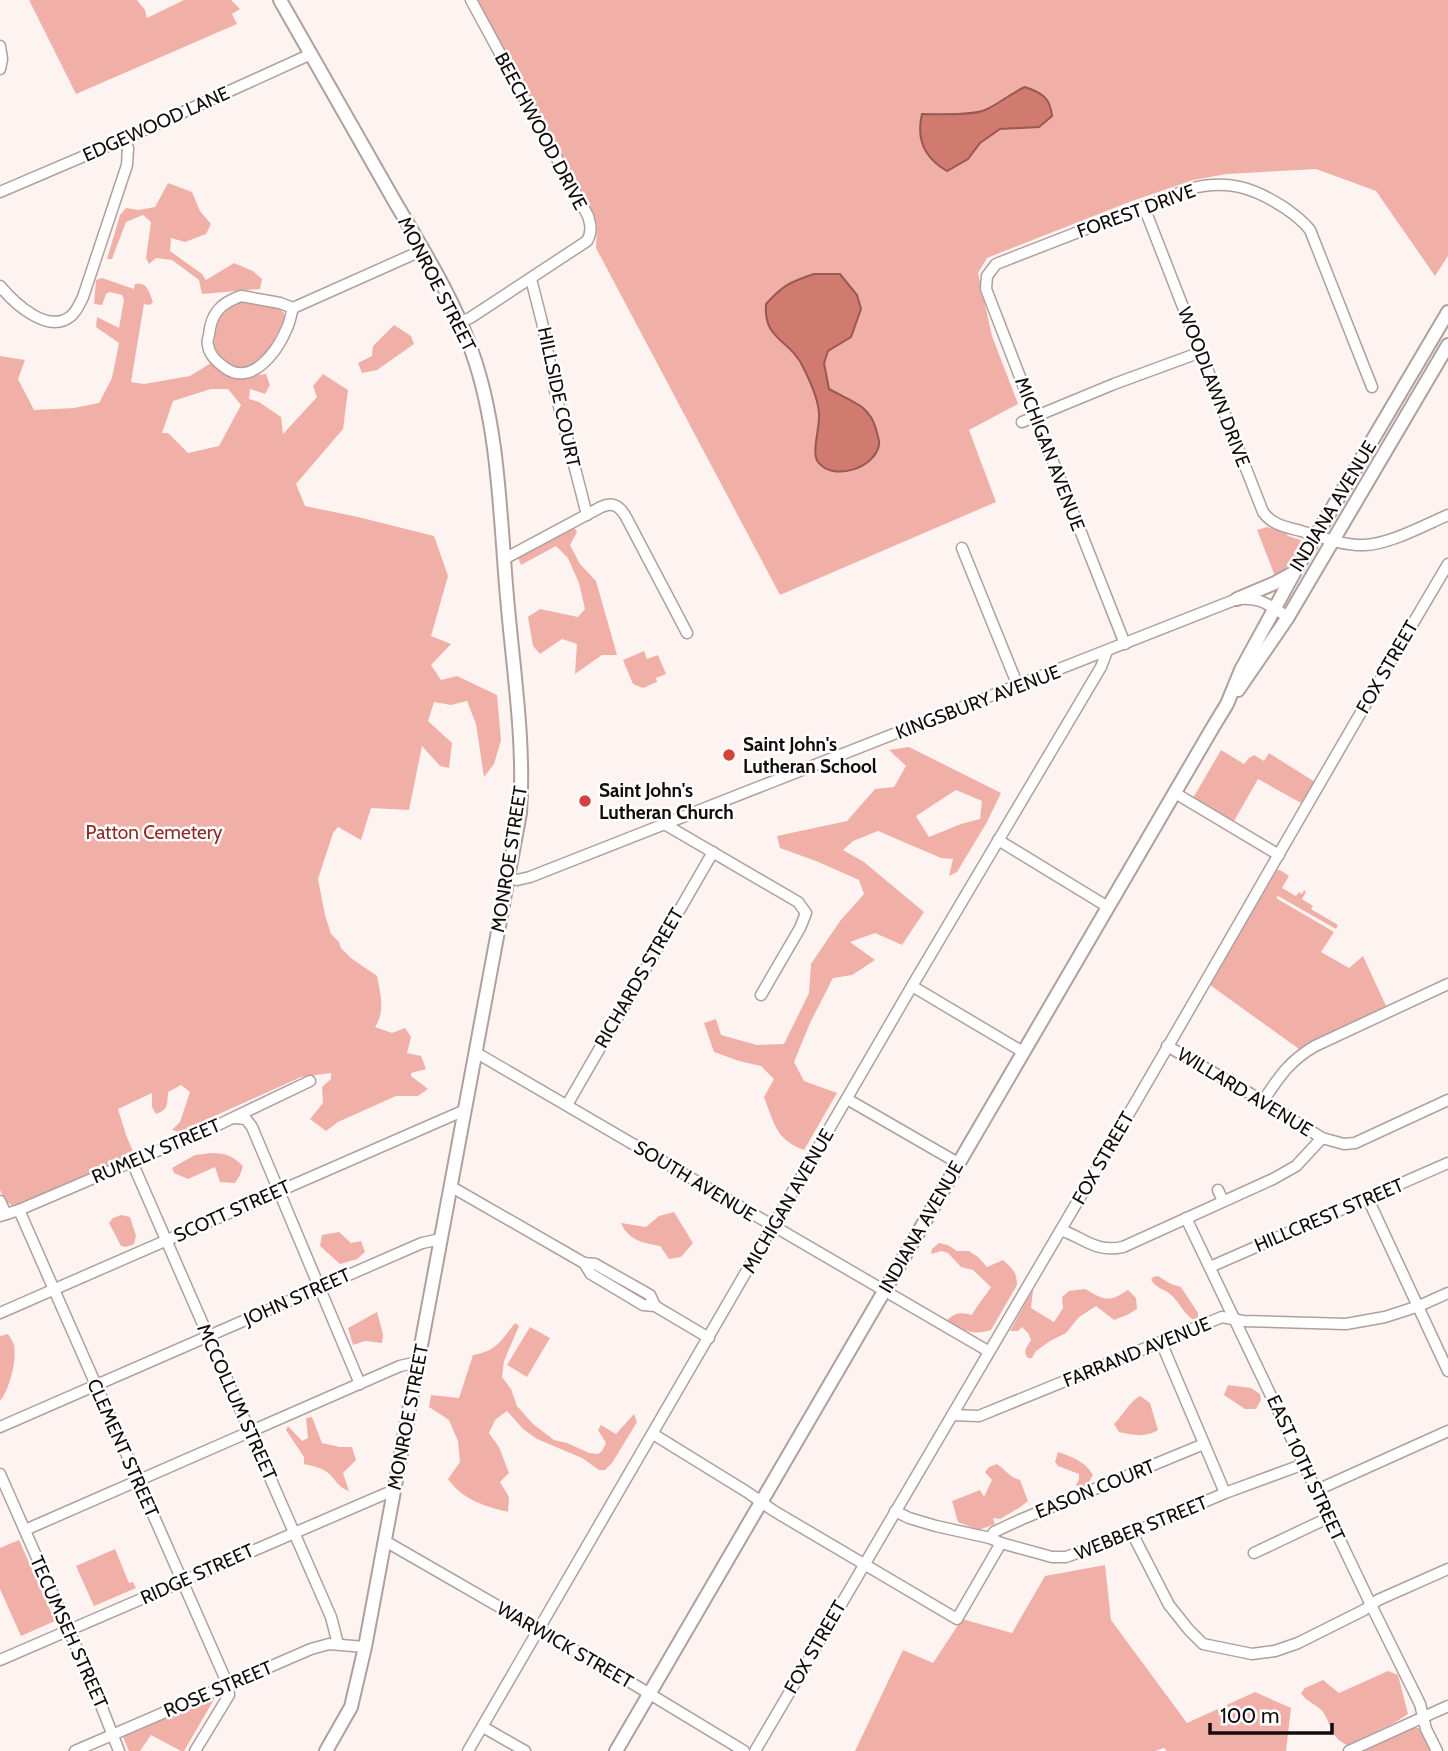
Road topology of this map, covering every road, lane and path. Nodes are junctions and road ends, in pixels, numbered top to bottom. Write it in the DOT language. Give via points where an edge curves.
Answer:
graph roads {
  1 [pos="280,0"];
  2 [pos="471,0"];
  3 [pos="0,46"];
  4 [pos="311,54"];
  5 [pos="0,69"];
  6 [pos="124,139"];
  7 [pos="0,192"];
  8 [pos="1144,207"];
  9 [pos="423,250"];
  10 [pos="996,264"];
  11 [pos="531,279"];
  12 [pos="0,286"];
  13 [pos="293,307"];
  14 [pos="1448,312"];
  15 [pos="460,322"];
  16 [pos="1431,340"];
  17 [pos="1447,347"];
  18 [pos="1201,352"];
  19 [pos="1372,387"];
  20 [pos="1035,417"];
  21 [pos="1022,422"];
  22 [pos="587,515"];
  23 [pos="1448,515"];
  24 [pos="1316,536"];
  25 [pos="1333,541"];
  26 [pos="962,548"];
  27 [pos="504,559"];
  28 [pos="1448,564"];
  29 [pos="1294,573"];
  30 [pos="1237,599"];
  31 [pos="1274,608"];
  32 [pos="1288,617"];
  33 [pos="688,633"];
  34 [pos="1125,644"];
  35 [pos="1107,651"];
  36 [pos="1018,686"];
  37 [pos="1227,704"];
  38 [pos="1175,793"];
  39 [pos="666,825"];
  40 [pos="998,839"];
  41 [pos="713,852"];
  42 [pos="1279,855"];
  43 [pos="508,878"];
  44 [pos="1108,906"];
  45 [pos="1448,984"];
  46 [pos="912,986"];
  47 [pos="761,995"];
  48 [pos="1167,1046"];
  49 [pos="475,1052"];
  50 [pos="1023,1052"];
  51 [pos="310,1081"];
  52 [pos="846,1100"];
  53 [pos="1448,1100"];
  54 [pos="1263,1101"];
  55 [pos="566,1105"];
  56 [pos="464,1110"];
  57 [pos="233,1118"];
  58 [pos="1322,1138"];
  59 [pos="132,1162"];
  60 [pos="958,1163"];
  61 [pos="1448,1163"];
  62 [pos="450,1186"];
  63 [pos="1218,1190"];
  64 [pos="278,1191"];
  65 [pos="1368,1199"];
  66 [pos="0,1201"];
  67 [pos="1223,1201"];
  68 [pos="19,1210"];
  69 [pos="3,1215"];
  70 [pos="1186,1218"];
  71 [pos="773,1227"];
  72 [pos="1061,1230"];
  73 [pos="441,1239"];
  74 [pos="166,1241"];
  75 [pos="1210,1266"];
  76 [pos="319,1287"];
  77 [pos="53,1290"];
  78 [pos="884,1290"];
  79 [pos="1448,1293"];
  80 [pos="1419,1306"];
  81 [pos="0,1312"];
  82 [pos="1236,1320"];
  83 [pos="208,1337"];
  84 [pos="709,1338"];
  85 [pos="1161,1342"];
  86 [pos="988,1352"];
  87 [pos="418,1362"];
  88 [pos="1448,1371"];
  89 [pos="360,1384"];
  90 [pos="96,1385"];
  91 [pos="952,1415"];
  92 [pos="0,1427"];
  93 [pos="1448,1431"];
  94 [pos="250,1432"];
  95 [pos="653,1434"];
  96 [pos="1204,1444"];
  97 [pos="1304,1464"];
  98 [pos="0,1474"];
  99 [pos="138,1481"];
  100 [pos="394,1490"];
  101 [pos="1317,1490"];
  102 [pos="1225,1493"];
  103 [pos="4,1495"];
  104 [pos="761,1502"];
  105 [pos="895,1511"];
  106 [pos="1330,1517"];
  107 [pos="25,1530"];
  108 [pos="293,1532"];
  109 [pos="1132,1533"];
  110 [pos="990,1538"];
  111 [pos="385,1541"];
  112 [pos="1001,1543"];
  113 [pos="1254,1553"];
  114 [pos="863,1563"];
  115 [pos="1448,1569"];
  116 [pos="181,1581"];
  117 [pos="1371,1605"];
  118 [pos="538,1629"];
  119 [pos="68,1630"];
  120 [pos="338,1644"];
  121 [pos="365,1647"];
  122 [pos="0,1660"];
  123 [pos="228,1685"];
  124 [pos="648,1694"];
  125 [pos="1448,1706"];
  126 [pos="1423,1718"];
  127 [pos="483,1727"];
  128 [pos="114,1734"];
  129 [pos="93,1743"];
  130 [pos="75,1751"];
  131 [pos="105,1751"];
  132 [pos="120,1751"];
  133 [pos="195,1751"];
  134 [pos="326,1751"];
  135 [pos="468,1751"];
  136 [pos="525,1751"];
  137 [pos="615,1751"];
  138 [pos="744,1751"];
  139 [pos="755,1751"];
  140 [pos="1349,1751"];
  141 [pos="1437,1751"];
  1 -- 4 [label="main road, MONROE STREET"];
  2 -- 11 [label="street, BEECHWOOD DRIVE" via="591,226 587,241"];
  3 -- 5 [label="street"];
  4 -- 6 [label="street, EDGEWOOD LANE"];
  4 -- 9 [label="main road, MONROE STREET"];
  6 -- 7 [label="street, EDGEWOOD LANE"];
  6 -- 12 [label="street" via="127,165 83,297 70,317 45,320 30,314"];
  8 -- 10 [label="street, FOREST DRIVE"];
  8 -- 18 [label="street, WOODLAWN DRIVE"];
  8 -- 19 [label="street, FOREST DRIVE" via="1200,186 1231,185 1246,187 1299,218 1314,239"];
  9 -- 13 [label="street"];
  9 -- 15 [label="main road, MONROE STREET"];
  10 -- 20 [label="street, MICHIGAN AVENUE" via="987,276 986,289"];
  11 -- 15 [label="street, BEECHWOOD DRIVE"];
  11 -- 22 [label="street, HILLSIDE COURT"];
  13 -- 13 [label="street" via="287,329 270,358 245,374 230,371 208,346 214,314 227,301 241,296"];
  14 -- 16 [label="main road, INDIANA AVENUE"];
  15 -- 27 [label="main road, MONROE STREET" via="473,352 489,418"];
  16 -- 17 [label="main road"];
  16 -- 24 [label="main road, INDIANA AVENUE"];
  17 -- 25 [label="main road, INDIANA AVENUE"];
  18 -- 20 [label="street"];
  18 -- 24 [label="street, WOODLAWN DRIVE" via="1267,519"];
  20 -- 21 [label="street"];
  20 -- 34 [label="street, MICHIGAN AVENUE"];
  22 -- 27 [label="street"];
  22 -- 33 [label="street" via="611,504 622,510"];
  23 -- 25 [label="street" via="1376,544"];
  24 -- 25 [label="street"];
  24 -- 29 [label="main road, INDIANA AVENUE"];
  25 -- 32 [label="main road, INDIANA AVENUE"];
  26 -- 36 [label="street"];
  27 -- 43 [label="main road, MONROE STREET" via="522,780"];
  28 -- 42 [label="street, FOX STREET"];
  29 -- 30 [label="main road"];
  29 -- 31 [label="main road, INDIANA AVENUE"];
  30 -- 31 [label="street" via="1252,598"];
  30 -- 34 [label="street, KINGSBURY AVENUE"];
  31 -- 32 [label="street"];
  31 -- 37 [label="main road, INDIANA AVENUE"];
  32 -- 37 [label="main road, INDIANA AVENUE"];
  34 -- 35 [label="street, KINGSBURY AVENUE"];
  35 -- 36 [label="street, KINGSBURY AVENUE"];
  35 -- 40 [label="street, MICHIGAN AVENUE"];
  36 -- 39 [label="street, KINGSBURY AVENUE"];
  37 -- 38 [label="main road, INDIANA AVENUE"];
  38 -- 42 [label="street"];
  38 -- 44 [label="main road, INDIANA AVENUE"];
  39 -- 41 [label="street"];
  39 -- 43 [label="street, KINGSBURY AVENUE" via="530,877"];
  40 -- 44 [label="street"];
  40 -- 46 [label="street, MICHIGAN AVENUE"];
  41 -- 47 [label="street" via="798,902 806,913"];
  41 -- 55 [label="street, RICHARDS STREET"];
  42 -- 48 [label="street, FOX STREET"];
  43 -- 49 [label="main road, MONROE STREET"];
  44 -- 50 [label="main road, INDIANA AVENUE"];
  45 -- 54 [label="street" via="1298,1056"];
  46 -- 50 [label="street"];
  46 -- 52 [label="street, MICHIGAN AVENUE"];
  48 -- 54 [label="street, WILLARD AVENUE"];
  48 -- 72 [label="street, FOX STREET"];
  49 -- 55 [label="street, SOUTH AVENUE"];
  49 -- 56 [label="main road, MONROE STREET"];
  50 -- 60 [label="main road, INDIANA AVENUE"];
  51 -- 57 [label="street, RUMELY STREET"];
  52 -- 60 [label="street"];
  52 -- 71 [label="street, MICHIGAN AVENUE"];
  53 -- 58 [label="street" via="1355,1143"];
  54 -- 58 [label="street, WILLARD AVENUE"];
  55 -- 71 [label="street, SOUTH AVENUE"];
  56 -- 62 [label="main road, MONROE STREET"];
  56 -- 64 [label="street, SCOTT STREET"];
  57 -- 59 [label="street, RUMELY STREET"];
  57 -- 64 [label="street" via="246,1119 252,1127"];
  58 -- 67 [label="street" via="1296,1166"];
  59 -- 68 [label="street, RUMELY STREET"];
  59 -- 74 [label="street, MCCOLLUM STREET"];
  60 -- 78 [label="main road, INDIANA AVENUE"];
  61 -- 65 [label="street, HILLCREST STREET"];
  62 -- 73 [label="main road, MONROE STREET"];
  62 -- 84 [label="street" via="650,1295 654,1306"];
  63 -- 67 [label="street"];
  64 -- 74 [label="street, SCOTT STREET"];
  64 -- 76 [label="street"];
  65 -- 75 [label="street, HILLCREST STREET"];
  65 -- 80 [label="street"];
  66 -- 69 [label="street"];
  67 -- 70 [label="street"];
  68 -- 69 [label="street, RUMELY STREET"];
  68 -- 77 [label="street, CLEMENT STREET"];
  70 -- 72 [label="street" via="1115,1249 1093,1246"];
  70 -- 75 [label="street, EAST 10TH STREET"];
  71 -- 78 [label="street, SOUTH AVENUE"];
  71 -- 84 [label="street, MICHIGAN AVENUE"];
  72 -- 86 [label="street, FOX STREET"];
  73 -- 76 [label="street, JOHN STREET" via="422,1242"];
  73 -- 87 [label="main road, MONROE STREET"];
  74 -- 77 [label="street, SCOTT STREET"];
  74 -- 83 [label="street, MCCOLLUM STREET"];
  75 -- 82 [label="street, EAST 10TH STREET"];
  76 -- 83 [label="street, JOHN STREET"];
  76 -- 89 [label="street"];
  77 -- 81 [label="street, SCOTT STREET"];
  77 -- 90 [label="street, CLEMENT STREET"];
  78 -- 86 [label="street, SOUTH AVENUE"];
  78 -- 104 [label="main road, INDIANA AVENUE"];
  79 -- 80 [label="street, FARRAND AVENUE"];
  80 -- 82 [label="street, FARRAND AVENUE" via="1346,1324"];
  80 -- 88 [label="street"];
  82 -- 85 [label="street, FARRAND AVENUE" via="1222,1317"];
  82 -- 97 [label="street, EAST 10TH STREET"];
  83 -- 90 [label="street, JOHN STREET"];
  83 -- 94 [label="street, MCCOLLUM STREET"];
  84 -- 95 [label="street, MICHIGAN AVENUE"];
  85 -- 91 [label="street, FARRAND AVENUE" via="979,1416"];
  85 -- 96 [label="street"];
  86 -- 91 [label="street, FOX STREET"];
  87 -- 89 [label="street"];
  87 -- 100 [label="main road, MONROE STREET"];
  89 -- 94 [label="street"];
  90 -- 92 [label="street, JOHN STREET"];
  90 -- 99 [label="street, CLEMENT STREET"];
  91 -- 105 [label="street, FOX STREET"];
  93 -- 101 [label="street"];
  94 -- 99 [label="street"];
  94 -- 108 [label="street, MCCOLLUM STREET"];
  95 -- 104 [label="street"];
  95 -- 118 [label="street, MICHIGAN AVENUE"];
  96 -- 102 [label="street"];
  96 -- 110 [label="street, EASON COURT" via="1022,1519"];
  97 -- 101 [label="street, EAST 10TH STREET"];
  97 -- 102 [label="street, WEBBER STREET"];
  98 -- 103 [label="street"];
  99 -- 107 [label="street"];
  99 -- 116 [label="street, CLEMENT STREET"];
  100 -- 108 [label="street, RIDGE STREET"];
  100 -- 111 [label="main road, MONROE STREET"];
  101 -- 106 [label="street, EAST 10TH STREET"];
  102 -- 109 [label="street, WEBBER STREET"];
  103 -- 107 [label="street, TECUMSEH STREET"];
  104 -- 114 [label="street"];
  104 -- 124 [label="main road, INDIANA AVENUE"];
  105 -- 110 [label="street, WEBBER STREET"];
  105 -- 114 [label="street, FOX STREET"];
  106 -- 113 [label="street"];
  106 -- 117 [label="street, EAST 10TH STREET"];
  107 -- 119 [label="street, TECUMSEH STREET"];
  108 -- 116 [label="street, RIDGE STREET"];
  108 -- 120 [label="street, MCCOLLUM STREET" via="331,1617"];
  109 -- 112 [label="street, WEBBER STREET" via="1066,1557"];
  109 -- 117 [label="street" via="1169,1605 1203,1644 1252,1654 1275,1651"];
  110 -- 112 [label="street, WEBBER STREET"];
  111 -- 118 [label="street, WARWICK STREET"];
  111 -- 121 [label="main road, MONROE STREET"];
  112 -- 114 [label="street" via="957,1619"];
  114 -- 139 [label="street, FOX STREET"];
  115 -- 117 [label="street"];
  116 -- 119 [label="street, RIDGE STREET"];
  116 -- 123 [label="street, CLEMENT STREET"];
  117 -- 126 [label="street, EAST 10TH STREET"];
  118 -- 124 [label="street, WARWICK STREET"];
  118 -- 127 [label="street, MICHIGAN AVENUE"];
  119 -- 122 [label="street, RIDGE STREET"];
  119 -- 128 [label="street, TECUMSEH STREET"];
  120 -- 121 [label="street, ROSE STREET"];
  120 -- 123 [label="street, ROSE STREET" via="311,1649"];
  121 -- 134 [label="main road, MONROE STREET" via="351,1707"];
  123 -- 128 [label="street, ROSE STREET"];
  123 -- 133 [label="street" via="229,1695"];
  124 -- 137 [label="main road, INDIANA AVENUE"];
  124 -- 138 [label="street, WARWICK STREET"];
  125 -- 126 [label="street"];
  126 -- 140 [label="street"];
  126 -- 141 [label="street, EAST 10TH STREET"];
  127 -- 135 [label="street, MICHIGAN AVENUE"];
  127 -- 136 [label="street"];
  128 -- 129 [label="street, ROSE STREET"];
  128 -- 132 [label="street, TECUMSEH STREET"];
  129 -- 130 [label="street, ROSE STREET"];
  129 -- 131 [label="street"];
}
